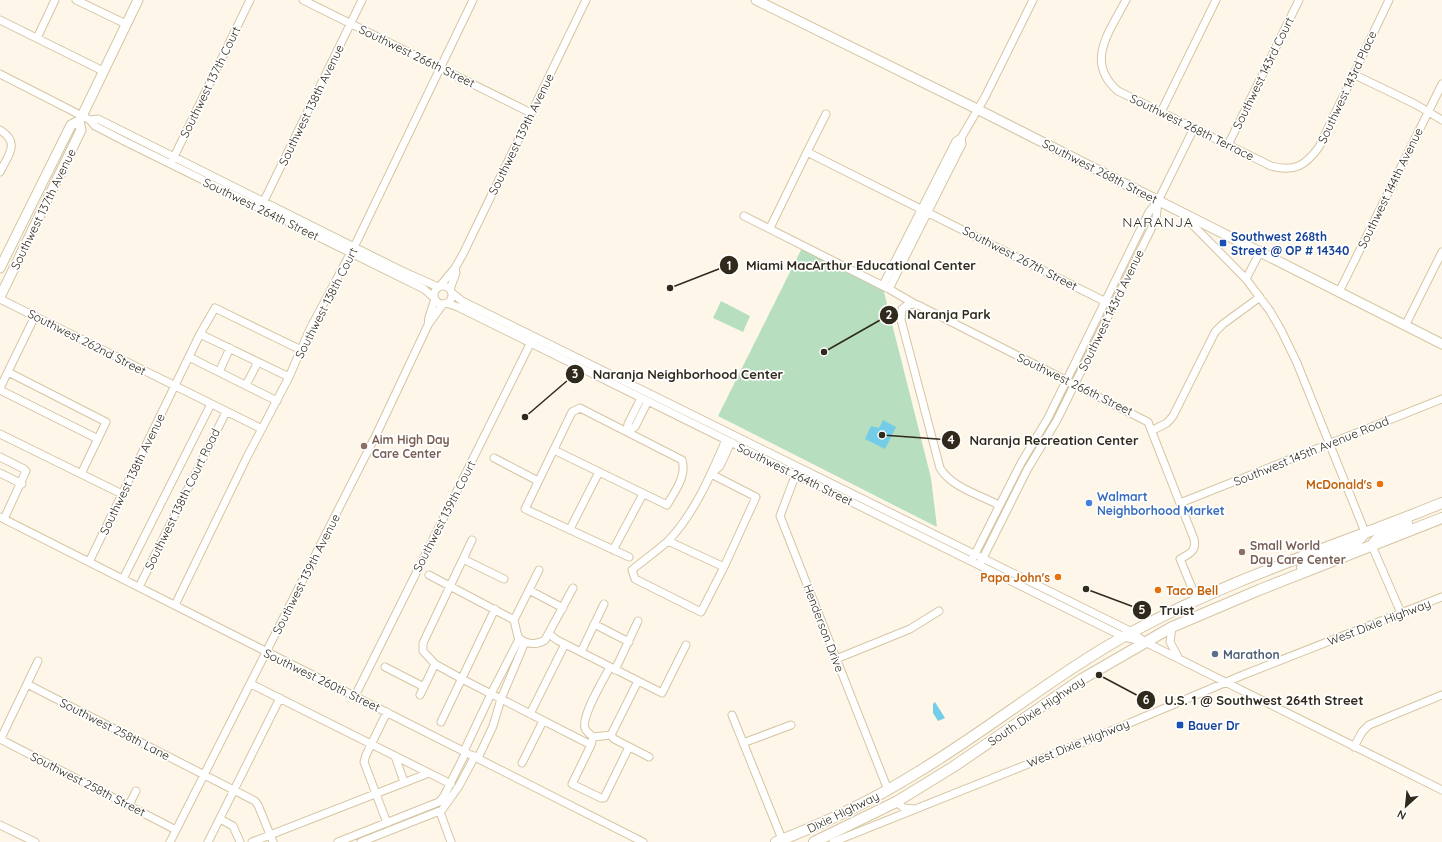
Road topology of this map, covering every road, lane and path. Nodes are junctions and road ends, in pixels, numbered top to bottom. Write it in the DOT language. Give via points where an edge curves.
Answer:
graph roads {
  1 [pos="55,0"];
  2 [pos="76,0"];
  3 [pos="138,0"];
  4 [pos="250,0"];
  5 [pos="303,0"];
  6 [pos="362,0"];
  7 [pos="474,0"];
  8 [pos="586,0"];
  9 [pos="756,0"];
  10 [pos="1033,0"];
  11 [pos="1126,0"];
  12 [pos="1216,0"];
  13 [pos="1299,0"];
  14 [pos="1389,0"];
  15 [pos="0,20"];
  16 [pos="352,23"];
  17 [pos="126,24"];
  18 [pos="37,38"];
  19 [pos="441,68"];
  20 [pos="103,71"];
  21 [pos="0,74"];
  22 [pos="1353,74"];
  23 [pos="1442,84"];
  24 [pos="977,109"];
  25 [pos="1161,112"];
  26 [pos="1428,112"];
  27 [pos="531,113"];
  28 [pos="826,114"];
  29 [pos="84,119"];
  30 [pos="1442,120"];
  31 [pos="1194,128"];
  32 [pos="0,130"];
  33 [pos="1228,145"];
  34 [pos="807,152"];
  35 [pos="174,157"];
  36 [pos="171,164"];
  37 [pos="1298,167"];
  38 [pos="0,172"];
  39 [pos="1158,201"];
  40 [pos="264,202"];
  41 [pos="260,209"];
  42 [pos="925,210"];
  43 [pos="1180,212"];
  44 [pos="744,216"];
  45 [pos="770,228"];
  46 [pos="354,246"];
  47 [pos="1260,252"];
  48 [pos="1442,252"];
  49 [pos="349,253"];
  50 [pos="0,268"];
  51 [pos="455,268"];
  52 [pos="1246,279"];
  53 [pos="439,286"];
  54 [pos="886,287"];
  55 [pos="451,291"];
  56 [pos="1339,292"];
  57 [pos="1260,297"];
  58 [pos="0,298"];
  59 [pos="434,298"];
  60 [pos="1105,301"];
  61 [pos="445,304"];
  62 [pos="915,304"];
  63 [pos="1113,306"];
  64 [pos="35,316"];
  65 [pos="428,325"];
  66 [pos="1405,326"];
  67 [pos="200,334"];
  68 [pos="534,336"];
  69 [pos="530,343"];
  70 [pos="1442,344"];
  71 [pos="230,348"];
  72 [pos="301,350"];
  73 [pos="189,357"];
  74 [pos="258,362"];
  75 [pos="8,372"];
  76 [pos="219,372"];
  77 [pos="289,377"];
  78 [pos="1066,380"];
  79 [pos="1075,384"];
  80 [pos="246,385"];
  81 [pos="174,386"];
  82 [pos="0,389"];
  83 [pos="644,399"];
  84 [pos="1442,400"];
  85 [pos="277,401"];
  86 [pos="211,404"];
  87 [pos="226,412"];
  88 [pos="633,413"];
  89 [pos="640,417"];
  90 [pos="262,429"];
  91 [pos="1152,430"];
  92 [pos="627,431"];
  93 [pos="0,434"];
  94 [pos="98,439"];
  95 [pos="728,441"];
  96 [pos="1330,444"];
  97 [pos="554,450"];
  98 [pos="0,457"];
  99 [pos="494,458"];
  100 [pos="799,467"];
  101 [pos="599,472"];
  102 [pos="0,473"];
  103 [pos="81,474"];
  104 [pos="711,474"];
  105 [pos="796,474"];
  106 [pos="538,482"];
  107 [pos="22,484"];
  108 [pos="122,494"];
  109 [pos="643,494"];
  110 [pos="1180,503"];
  111 [pos="1440,504"];
  112 [pos="999,505"];
  113 [pos="2,518"];
  114 [pos="1442,518"];
  115 [pos="570,529"];
  116 [pos="1365,532"];
  117 [pos="472,540"];
  118 [pos="668,541"];
  119 [pos="1372,546"];
  120 [pos="613,550"];
  121 [pos="975,554"];
  122 [pos="629,557"];
  123 [pos="983,558"];
  124 [pos="463,559"];
  125 [pos="89,562"];
  126 [pos="972,562"];
  127 [pos="979,566"];
  128 [pos="724,567"];
  129 [pos="539,570"];
  130 [pos="429,575"];
  131 [pos="1290,577"];
  132 [pos="123,579"];
  133 [pos="504,579"];
  134 [pos="450,585"];
  135 [pos="139,587"];
  136 [pos="573,588"];
  137 [pos="529,590"];
  138 [pos="1442,597"];
  139 [pos="1197,600"];
  140 [pos="604,604"];
  141 [pos="175,605"];
  142 [pos="563,608"];
  143 [pos="495,609"];
  144 [pos="940,610"];
  145 [pos="1401,613"];
  146 [pos="514,620"];
  147 [pos="638,621"];
  148 [pos="594,624"];
  149 [pos="1172,627"];
  150 [pos="550,634"];
  151 [pos="1128,634"];
  152 [pos="522,641"];
  153 [pos="629,642"];
  154 [pos="1145,642"];
  155 [pos="565,644"];
  156 [pos="686,645"];
  157 [pos="267,652"];
  158 [pos="581,652"];
  159 [pos="836,659"];
  160 [pos="1179,659"];
  161 [pos="38,661"];
  162 [pos="435,664"];
  163 [pos="505,666"];
  164 [pos="385,667"];
  165 [pos="613,668"];
  166 [pos="513,670"];
  167 [pos="462,679"];
  168 [pos="638,682"];
  169 [pos="1226,683"];
  170 [pos="27,684"];
  171 [pos="251,684"];
  172 [pos="424,687"];
  173 [pos="491,694"];
  174 [pos="420,695"];
  175 [pos="1442,695"];
  176 [pos="355,696"];
  177 [pos="280,698"];
  178 [pos="501,699"];
  179 [pos="387,712"];
  180 [pos="530,714"];
  181 [pos="732,715"];
  182 [pos="543,721"];
  183 [pos="441,722"];
  184 [pos="791,725"];
  185 [pos="611,735"];
  186 [pos="593,737"];
  187 [pos="1,740"];
  188 [pos="371,744"];
  189 [pos="743,744"];
  190 [pos="591,745"];
  191 [pos="629,747"];
  192 [pos="1354,747"];
  193 [pos="465,752"];
  194 [pos="395,756"];
  195 [pos="476,757"];
  196 [pos="649,757"];
  197 [pos="522,763"];
  198 [pos="430,773"];
  199 [pos="203,774"];
  200 [pos="404,782"];
  201 [pos="451,784"];
  202 [pos="234,790"];
  203 [pos="888,790"];
  204 [pos="1442,790"];
  205 [pos="136,791"];
  206 [pos="375,793"];
  207 [pos="896,802"];
  208 [pos="129,805"];
  209 [pos="915,809"];
  210 [pos="440,812"];
  211 [pos="220,819"];
  212 [pos="387,823"];
  213 [pos="0,825"];
  214 [pos="176,830"];
  215 [pos="270,834"];
  216 [pos="21,835"];
  217 [pos="779,841"];
  218 [pos="17,842"];
  219 [pos="35,842"];
  220 [pos="170,842"];
  221 [pos="208,842"];
  222 [pos="240,842"];
  223 [pos="252,842"];
  224 [pos="273,842"];
  225 [pos="338,842"];
  226 [pos="361,842"];
  227 [pos="451,842"];
  228 [pos="643,842"];
  229 [pos="814,842"];
  230 [pos="833,842"];
  1 -- 18 [label="street"];
  2 -- 17 [label="street"];
  3 -- 17 [label="main road, Southwest 137th Avenue"];
  4 -- 35 [label="street, Southwest 137th Court"];
  5 -- 16 [label="street, Southwest 266th Street"];
  6 -- 16 [label="street, Southwest 138th Avenue"];
  7 -- 19 [label="street, Southwest 138th Court"];
  8 -- 27 [label="street, Southwest 139th Avenue"];
  9 -- 24 [label="main road, Southwest 268th Street"];
  10 -- 24 [label="street" via="985,98"];
  11 -- 25 [label="street, Southwest 268th Terrace" via="1103,44 1100,63 1103,74 1118,91"];
  12 -- 25 [label="street"];
  13 -- 33 [label="street, Southwest 143rd Court"];
  14 -- 22 [label="street, Southwest 143rd Place"];
  15 -- 18 [label="street"];
  16 -- 19 [label="street, Southwest 266th Street"];
  16 -- 40 [label="street, Southwest 138th Avenue"];
  17 -- 20 [label="main road, Southwest 137th Avenue"];
  18 -- 20 [label="street"];
  19 -- 27 [label="street, Southwest 266th Street"];
  19 -- 46 [label="street, Southwest 138th Court"];
  20 -- 29 [label="main road, Southwest 137th Avenue"];
  21 -- 29 [label="street, Southwest 264th Street"];
  22 -- 26 [label="street"];
  22 -- 37 [label="street, Southwest 143rd Place" via="1319,147 1308,161"];
  23 -- 26 [label="street, Southwest 144th Avenue"];
  24 -- 39 [label="main road, Southwest 268th Street"];
  24 -- 42 [label="street" via="961,138 962,144"];
  25 -- 31 [label="street, Southwest 268th Terrace"];
  26 -- 30 [label="street"];
  26 -- 56 [label="street, Southwest 144th Avenue"];
  27 -- 51 [label="street, Southwest 139th Avenue"];
  28 -- 34 [label="street"];
  29 -- 35 [label="street, Southwest 264th Street" via="98,119"];
  29 -- 36 [label="street, Southwest 264th Street"];
  29 -- 50 [label="main road, Southwest 137th Avenue" via="71,125"];
  29 -- 58 [label="main road, Southwest 137th Avenue"];
  31 -- 33 [label="street, Southwest 268th Terrace"];
  31 -- 39 [label="street, Southwest 143rd Avenue"];
  32 -- 38 [label="street" via="12,140 12,148"];
  33 -- 37 [label="street, Southwest 268th Terrace" via="1271,166"];
  34 -- 42 [label="street, Southwest 267th Street"];
  34 -- 45 [label="street"];
  35 -- 36 [label="street, Southwest 137th Court"];
  35 -- 40 [label="street, Southwest 264th Street"];
  36 -- 41 [label="street, Southwest 264th Street"];
  39 -- 43 [label="main road, Southwest 268th Street"];
  39 -- 60 [label="street, Southwest 143rd Avenue" via="1149,212"];
  39 -- 63 [label="street, Southwest 143rd Avenue" via="1157,216"];
  40 -- 41 [label="street, Southwest 138th Avenue"];
  40 -- 46 [label="street, Southwest 264th Street"];
  41 -- 49 [label="street, Southwest 264th Street"];
  42 -- 54 [label="street"];
  42 -- 60 [label="street, Southwest 267th Street"];
  43 -- 47 [label="main road, Southwest 268th Street"];
  43 -- 52 [label="street"];
  44 -- 45 [label="street, Southwest 266th Street"];
  45 -- 54 [label="street, Southwest 266th Street"];
  46 -- 49 [label="street, Southwest 138th Court"];
  46 -- 53 [label="street, Southwest 264th Street"];
  47 -- 52 [label="street"];
  47 -- 56 [label="main road, Southwest 268th Street"];
  48 -- 66 [label="street"];
  49 -- 59 [label="street, Southwest 264th Street" via="424,289"];
  49 -- 72 [label="street, Southwest 138th Court"];
  51 -- 53 [label="street, Southwest 139th Avenue"];
  51 -- 55 [label="street, Southwest 139th Avenue"];
  52 -- 57 [label="street"];
  53 -- 55 [label="street" via="447,286"];
  53 -- 59 [label="street" via="434,291"];
  54 -- 62 [label="street, Southwest 266th Street"];
  55 -- 61 [label="street" via="450,300"];
  55 -- 68 [label="street, Southwest 264th Street" via="460,300"];
  56 -- 66 [label="main road, Southwest 268th Street"];
  57 -- 91 [label="street" via="1216,332 1173,416 1167,423"];
  57 -- 96 [label="street" via="1290,348"];
  58 -- 64 [label="street, Southwest 262nd Street"];
  59 -- 61 [label="street" via="438,303"];
  59 -- 65 [label="street, Southwest 139th Avenue"];
  60 -- 63 [label="street, Southwest 267th Street"];
  60 -- 78 [label="street, Southwest 143rd Avenue"];
  61 -- 65 [label="street, Southwest 139th Avenue"];
  61 -- 69 [label="street, Southwest 264th Street" via="458,307"];
  62 -- 78 [label="street, Southwest 266th Street"];
  62 -- 112 [label="street" via="902,309 902,320 943,473 955,483"];
  63 -- 79 [label="street, Southwest 143rd Avenue"];
  64 -- 75 [label="street"];
  64 -- 81 [label="street, Southwest 262nd Street"];
  65 -- 157 [label="street, Southwest 139th Avenue"];
  66 -- 70 [label="main road, Southwest 268th Street"];
  67 -- 71 [label="street"];
  67 -- 72 [label="street, Southwest 138th Avenue" via="215,308"];
  67 -- 73 [label="street, Southwest 138th Avenue"];
  68 -- 69 [label="street, Southwest 139th Court"];
  68 -- 100 [label="street, Southwest 264th Street"];
  69 -- 83 [label="street, Southwest 264th Street"];
  69 -- 176 [label="street, Southwest 139th Court"];
  71 -- 74 [label="street"];
  71 -- 76 [label="street"];
  72 -- 77 [label="street, Southwest 138th Court"];
  73 -- 76 [label="street"];
  73 -- 81 [label="street, Southwest 138th Avenue"];
  74 -- 77 [label="street"];
  74 -- 80 [label="street"];
  75 -- 82 [label="street"];
  75 -- 94 [label="street" via="106,422"];
  76 -- 80 [label="street"];
  77 -- 85 [label="street, Southwest 138th Court"];
  78 -- 79 [label="street, Southwest 266th Street"];
  78 -- 112 [label="street, Southwest 143rd Avenue" via="1048,418 1020,463"];
  79 -- 91 [label="street, Southwest 266th Street" via="1145,419"];
  79 -- 123 [label="street, Southwest 143rd Avenue" via="1055,424 1027,470"];
  80 -- 85 [label="street"];
  81 -- 86 [label="street, Southwest 262nd Street"];
  81 -- 108 [label="street, Southwest 138th Avenue"];
  82 -- 94 [label="street"];
  83 -- 88 [label="street"];
  83 -- 89 [label="street"];
  83 -- 95 [label="street, Southwest 264th Street"];
  84 -- 96 [label="street, Southwest 145th Avenue Road"];
  85 -- 90 [label="street, Southwest 138th Court"];
  86 -- 87 [label="street, Southwest 262nd Street"];
  86 -- 132 [label="street, Southwest 138th Court Road"];
  87 -- 90 [label="street, Southwest 262nd Street"];
  87 -- 135 [label="street, Southwest 138th Court Road"];
  88 -- 89 [label="street"];
  88 -- 92 [label="street"];
  89 -- 92 [label="street" via="635,427"];
  90 -- 141 [label="street, Southwest 138th Court"];
  91 -- 110 [label="street, Southwest 266th Street"];
  92 -- 97 [label="street" via="580,408 572,412"];
  92 -- 109 [label="street" via="682,460 684,467 667,505"];
  93 -- 103 [label="street"];
  94 -- 103 [label="street"];
  95 -- 104 [label="street"];
  95 -- 105 [label="street, Southwest 264th Street"];
  96 -- 110 [label="street, Southwest 145th Avenue Road"];
  96 -- 116 [label="street"];
  97 -- 101 [label="street"];
  97 -- 106 [label="street"];
  98 -- 107 [label="street" via="24,469 27,474"];
  99 -- 106 [label="street"];
  100 -- 105 [label="street, Henderson Drive"];
  100 -- 121 [label="street, Southwest 264th Street"];
  101 -- 109 [label="street"];
  101 -- 115 [label="street"];
  102 -- 107 [label="street"];
  103 -- 108 [label="street"];
  104 -- 118 [label="street" via="686,517"];
  104 -- 128 [label="street" via="756,497"];
  105 -- 126 [label="street, Southwest 264th Street"];
  105 -- 159 [label="street, Henderson Drive" via="780,516"];
  106 -- 115 [label="street" via="525,509"];
  107 -- 113 [label="street"];
  108 -- 125 [label="street, Southwest 138th Avenue"];
  109 -- 120 [label="street"];
  110 -- 139 [label="street, Southwest 266th Street" via="1196,545 1180,559"];
  111 -- 116 [label="highway, South Dixie Highway"];
  111 -- 119 [label="highway" via="1422,518 1378,536"];
  112 -- 121 [label="street, Southwest 143rd Avenue"];
  113 -- 125 [label="street, Southwest 260th Street"];
  114 -- 119 [label="highway, South Dixie Highway"];
  115 -- 120 [label="street"];
  116 -- 131 [label="highway" via="1353,545 1310,562"];
  116 -- 139 [label="highway, South Dixie Highway"];
  117 -- 124 [label="street"];
  118 -- 128 [label="street"];
  118 -- 128 [label="street" via="632,570 635,578 701,612"];
  119 -- 131 [label="highway, South Dixie Highway"];
  119 -- 145 [label="street"];
  120 -- 122 [label="street"];
  121 -- 123 [label="street, Southwest 264th Street"];
  121 -- 126 [label="street, Southwest 143rd Avenue"];
  123 -- 127 [label="street, Southwest 143rd Avenue"];
  123 -- 151 [label="street, Southwest 264th Street"];
  124 -- 133 [label="street"];
  124 -- 134 [label="street"];
  125 -- 132 [label="street, Southwest 260th Street"];
  126 -- 127 [label="street, Southwest 264th Street"];
  127 -- 151 [label="street, Southwest 264th Street"];
  129 -- 137 [label="street"];
  130 -- 134 [label="street"];
  131 -- 149 [label="highway, South Dixie Highway"];
  132 -- 135 [label="street, Southwest 260th Street"];
  134 -- 143 [label="street"];
  134 -- 162 [label="street" via="423,643 423,651"];
  135 -- 141 [label="street, Southwest 260th Street"];
  136 -- 142 [label="street"];
  137 -- 142 [label="street"];
  137 -- 146 [label="street"];
  138 -- 145 [label="street, West Dixie Highway"];
  139 -- 151 [label="highway, South Dixie Highway"];
  140 -- 148 [label="street"];
  141 -- 157 [label="street, Southwest 260th Street"];
  142 -- 150 [label="street"];
  143 -- 146 [label="street"];
  143 -- 167 [label="street"];
  144 -- 159 [label="street" via="910,630"];
  145 -- 169 [label="street, West Dixie Highway"];
  146 -- 152 [label="street" via="516,634"];
  147 -- 153 [label="street"];
  148 -- 153 [label="street"];
  148 -- 158 [label="street"];
  149 -- 154 [label="highway, South Dixie Highway"];
  149 -- 160 [label="street" via="1170,642"];
  150 -- 152 [label="street" via="542,642 533,644"];
  150 -- 155 [label="street"];
  151 -- 154 [label="street, Southwest 264th Street"];
  151 -- 203 [label="highway, South Dixie Highway"];
  152 -- 163 [label="street"];
  152 -- 166 [label="street"];
  153 -- 165 [label="street"];
  154 -- 160 [label="street, Southwest 264th Street"];
  154 -- 207 [label="highway, South Dixie Highway" via="1065,690 953,767"];
  155 -- 158 [label="street"];
  155 -- 180 [label="street"];
  156 -- 168 [label="street" via="662,693"];
  157 -- 171 [label="street, Southwest 139th Avenue"];
  157 -- 176 [label="street, Southwest 260th Street"];
  158 -- 165 [label="street"];
  159 -- 203 [label="street, Henderson Drive"];
  160 -- 169 [label="street, Southwest 264th Street"];
  161 -- 170 [label="street"];
  162 -- 167 [label="street"];
  162 -- 172 [label="street"];
  163 -- 166 [label="street"];
  163 -- 173 [label="street"];
  164 -- 172 [label="street"];
  165 -- 168 [label="street"];
  165 -- 186 [label="street" via="586,716 584,727"];
  166 -- 178 [label="street"];
  167 -- 173 [label="street"];
  167 -- 183 [label="street"];
  168 -- 185 [label="street"];
  169 -- 192 [label="street, Southwest 264th Street"];
  169 -- 209 [label="street, West Dixie Highway"];
  170 -- 187 [label="street"];
  170 -- 199 [label="street, Southwest 258th Lane"];
  171 -- 177 [label="street"];
  171 -- 199 [label="street, Southwest 139th Avenue"];
  172 -- 174 [label="street"];
  173 -- 178 [label="street"];
  173 -- 193 [label="street"];
  175 -- 192 [label="street" via="1369,725"];
  176 -- 179 [label="street, Southwest 260th Street"];
  177 -- 188 [label="street"];
  177 -- 202 [label="street"];
  178 -- 180 [label="street"];
  178 -- 195 [label="street" via="494,726"];
  179 -- 188 [label="street"];
  179 -- 193 [label="street, Southwest 260th Street"];
  180 -- 182 [label="street"];
  181 -- 189 [label="street"];
  182 -- 190 [label="street"];
  182 -- 197 [label="street"];
  184 -- 189 [label="street"];
  185 -- 186 [label="street"];
  185 -- 191 [label="street"];
  186 -- 190 [label="street"];
  187 -- 208 [label="street, Southwest 258th Street"];
  188 -- 194 [label="street"];
  188 -- 206 [label="street" via="364,762"];
  189 -- 217 [label="street"];
  190 -- 191 [label="street" via="572,784 601,798 604,798"];
  191 -- 196 [label="street"];
  192 -- 204 [label="street, Southwest 264th Street"];
  193 -- 195 [label="street, Southwest 260th Street"];
  193 -- 201 [label="street"];
  194 -- 198 [label="street"];
  194 -- 200 [label="street"];
  195 -- 210 [label="street" via="446,807"];
  195 -- 228 [label="street, Southwest 260th Street"];
  198 -- 200 [label="street"];
  198 -- 201 [label="street"];
  199 -- 202 [label="street, Southwest 258th Lane"];
  199 -- 214 [label="street, Southwest 139th Avenue"];
  200 -- 206 [label="street"];
  201 -- 212 [label="street" via="439,802"];
  202 -- 211 [label="street"];
  202 -- 215 [label="street, Southwest 258th Lane" via="258,805"];
  203 -- 207 [label="highway"];
  203 -- 217 [label="highway, Dixie Highway" via="831,819"];
  205 -- 208 [label="street"];
  206 -- 212 [label="street"];
  206 -- 215 [label="street"];
  207 -- 209 [label="street" via="904,808"];
  207 -- 229 [label="highway, South Dixie Highway"];
  208 -- 214 [label="street, Southwest 258th Street"];
  209 -- 230 [label="street, West Dixie Highway"];
  210 -- 226 [label="street"];
  210 -- 227 [label="street"];
  211 -- 221 [label="street"];
  211 -- 222 [label="street" via="233,826"];
  212 -- 225 [label="street"];
  213 -- 216 [label="street"];
  214 -- 220 [label="street, Southwest 139th Avenue"];
  215 -- 223 [label="street"];
  215 -- 224 [label="street, Southwest 258th Lane"];
  216 -- 218 [label="street"];
  216 -- 219 [label="street"];
}
